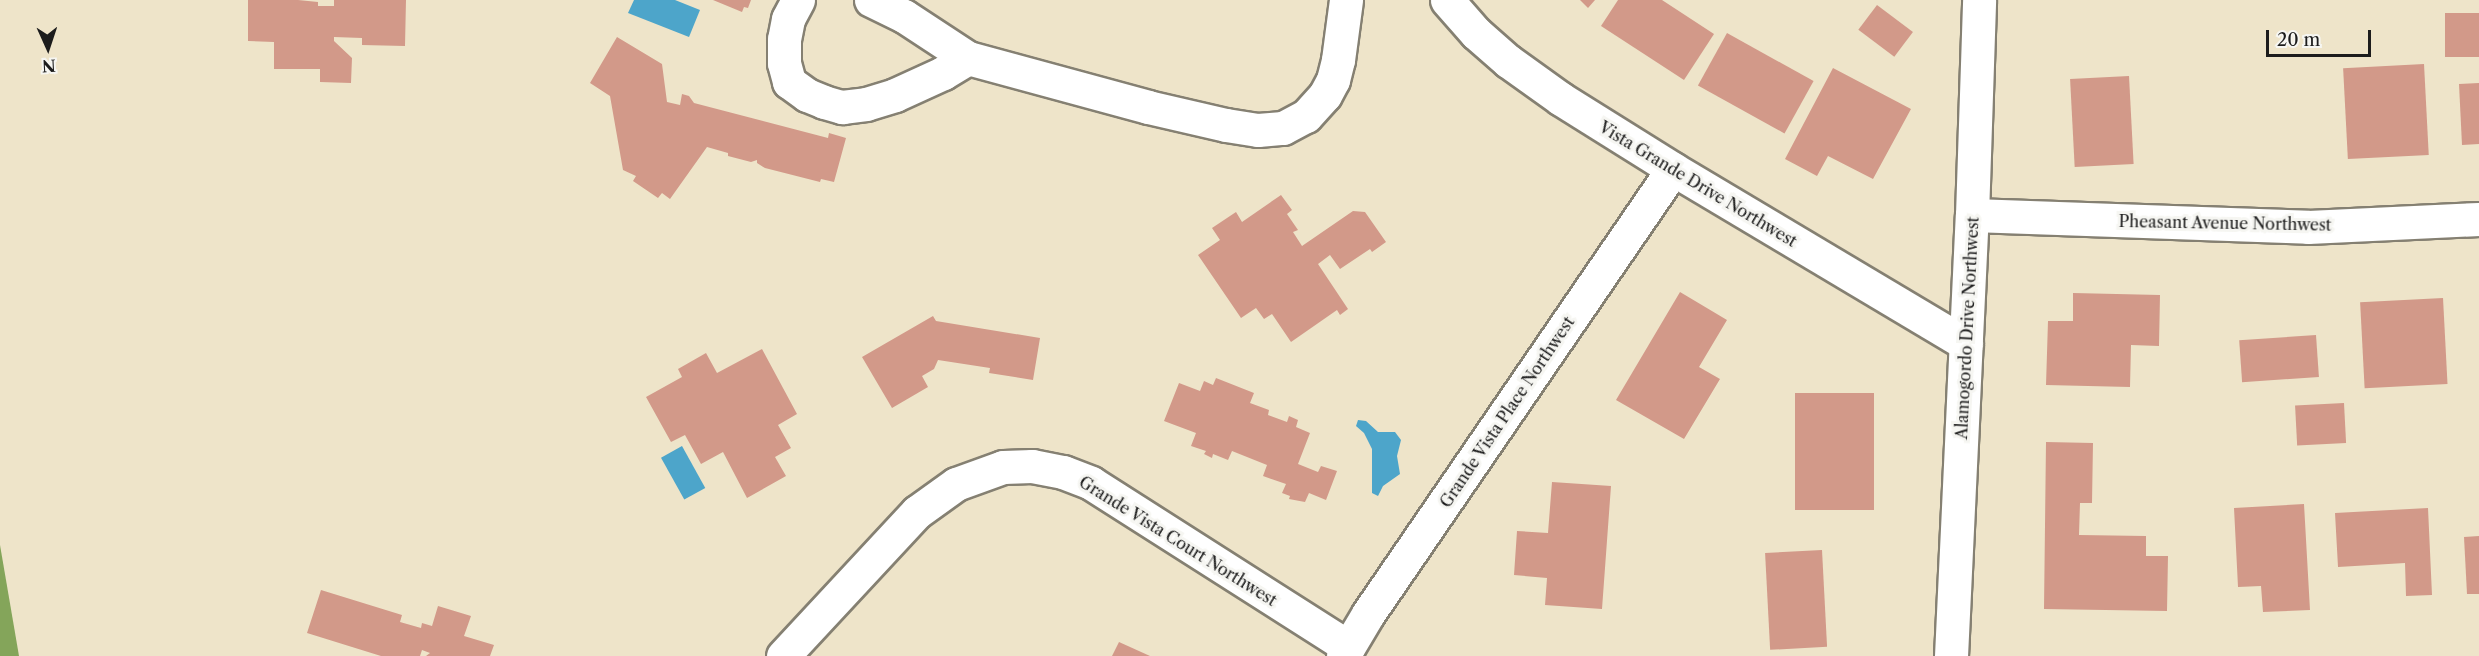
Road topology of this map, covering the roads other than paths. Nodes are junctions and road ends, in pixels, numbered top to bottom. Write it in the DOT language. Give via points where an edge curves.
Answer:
graph roads {
  1 [pos="798,0"];
  2 [pos="871,0"];
  3 [pos="1346,0"];
  4 [pos="1447,0"];
  5 [pos="1978,0"];
  6 [pos="968,58"];
  7 [pos="1673,170"];
  8 [pos="1972,215"];
  9 [pos="2479,219"];
  10 [pos="1966,344"];
  11 [pos="1346,651"];
  12 [pos="783,656"];
  13 [pos="1951,656"];
  1 -- 6 [label="street" via="788,19 784,63 789,82 824,102 842,107 866,104 943,73"];
  2 -- 6 [label="street" via="904,16"];
  3 -- 6 [label="street" via="1333,80 1306,116 1283,128 1258,130 1226,125"];
  4 -- 7 [label="street, Vista Grande Drive Northwest" via="1508,61"];
  5 -- 8 [label="street, Alamogordo Drive Northwest"];
  7 -- 10 [label="street, Vista Grande Drive Northwest"];
  7 -- 11 [label="street, Grande Vista Place Northwest"];
  8 -- 9 [label="street, Pheasant Avenue Northwest" via="2308,227"];
  8 -- 10 [label="street, Alamogordo Drive Northwest"];
  10 -- 13 [label="street, Alamogordo Drive Northwest"];
  11 -- 12 [label="street, Grande Vista Court Northwest" via="1091,483 1032,466 1003,467 956,484 917,512"];
}
